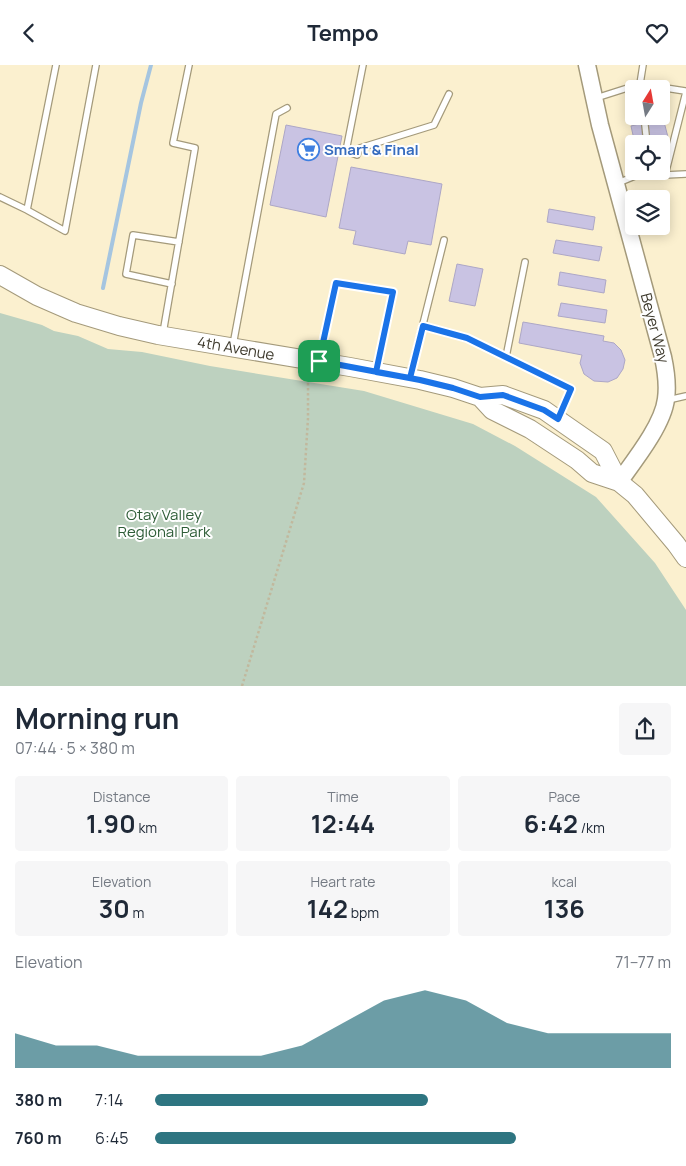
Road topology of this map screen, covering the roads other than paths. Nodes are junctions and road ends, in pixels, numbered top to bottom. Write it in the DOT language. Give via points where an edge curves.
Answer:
graph roads {
  1 [pos="56,65"];
  2 [pos="96,65"];
  3 [pos="189,65"];
  4 [pos="363,65"];
  5 [pos="584,65"];
  6 [pos="643,65"];
  7 [pos="641,80"];
  8 [pos="625,90"];
  9 [pos="670,90"];
  10 [pos="686,92"];
  11 [pos="449,94"];
  12 [pos="594,98"];
  13 [pos="287,108"];
  14 [pos="670,155"];
  15 [pos="686,174"];
  16 [pos="670,175"];
  17 [pos="626,180"];
  18 [pos="616,184"];
  19 [pos="0,197"];
  20 [pos="26,210"];
  21 [pos="444,240"];
  22 [pos="179,243"];
  23 [pos="525,262"];
  24 [pos="0,275"];
  25 [pos="172,284"];
  26 [pos="423,326"];
  27 [pos="163,336"];
  28 [pos="233,347"];
  29 [pos="506,357"];
  30 [pos="314,361"];
  31 [pos="376,372"];
  32 [pos="410,378"];
  33 [pos="686,396"];
  34 [pos="480,397"];
  35 [pos="666,400"];
  36 [pos="558,419"];
  37 [pos="619,483"];
  38 [pos="681,547"];
  1 -- 20 [label="lane"];
  2 -- 20 [label="lane" via="65,231"];
  3 -- 22 [label="lane" via="173,143 196,148"];
  4 -- 11 [label="lane" via="346,151 357,155 360,148 434,125"];
  5 -- 12 [label="main road, Beyer Way"];
  6 -- 7 [label="lane"];
  8 -- 12 [label="lane"];
  9 -- 10 [label="lane"];
  10 -- 14 [label="lane"];
  12 -- 18 [label="main road, Beyer Way"];
  13 -- 28 [label="lane" via="276,113"];
  15 -- 16 [label="lane"];
  17 -- 18 [label="lane"];
  18 -- 35 [label="main road, Beyer Way" via="663,357 668,380"];
  19 -- 20 [label="lane"];
  21 -- 26 [label="lane"];
  22 -- 25 [label="lane"];
  22 -- 25 [label="lane" via="133,235 126,274"];
  23 -- 29 [label="lane"];
  24 -- 27 [label="main road, 4th Avenue" via="76,313"];
  25 -- 27 [label="lane"];
  26 -- 29 [label="lane" via="467,338"];
  26 -- 32 [label="lane"];
  27 -- 28 [label="main road, 4th Avenue"];
  28 -- 30 [label="main road, 4th Avenue"];
  29 -- 36 [label="lane" via="571,389"];
  30 -- 31 [label="main road, 4th Avenue"];
  30 -- 31 [label="lane" via="336,283 393,292"];
  31 -- 32 [label="main road, 4th Avenue"];
  32 -- 34 [label="main road, 4th Avenue"];
  33 -- 35 [label="lane"];
  34 -- 36 [label="main road, 4th Avenue" via="503,395 544,410"];
  34 -- 37 [label="main road, 4th Avenue" via="492,411 530,429 592,473"];
  35 -- 37 [label="main road, Beyer Way" via="657,423"];
  36 -- 37 [label="main road, 4th Avenue" via="603,451"];
  37 -- 38 [label="main road" via="635,495"];
}
